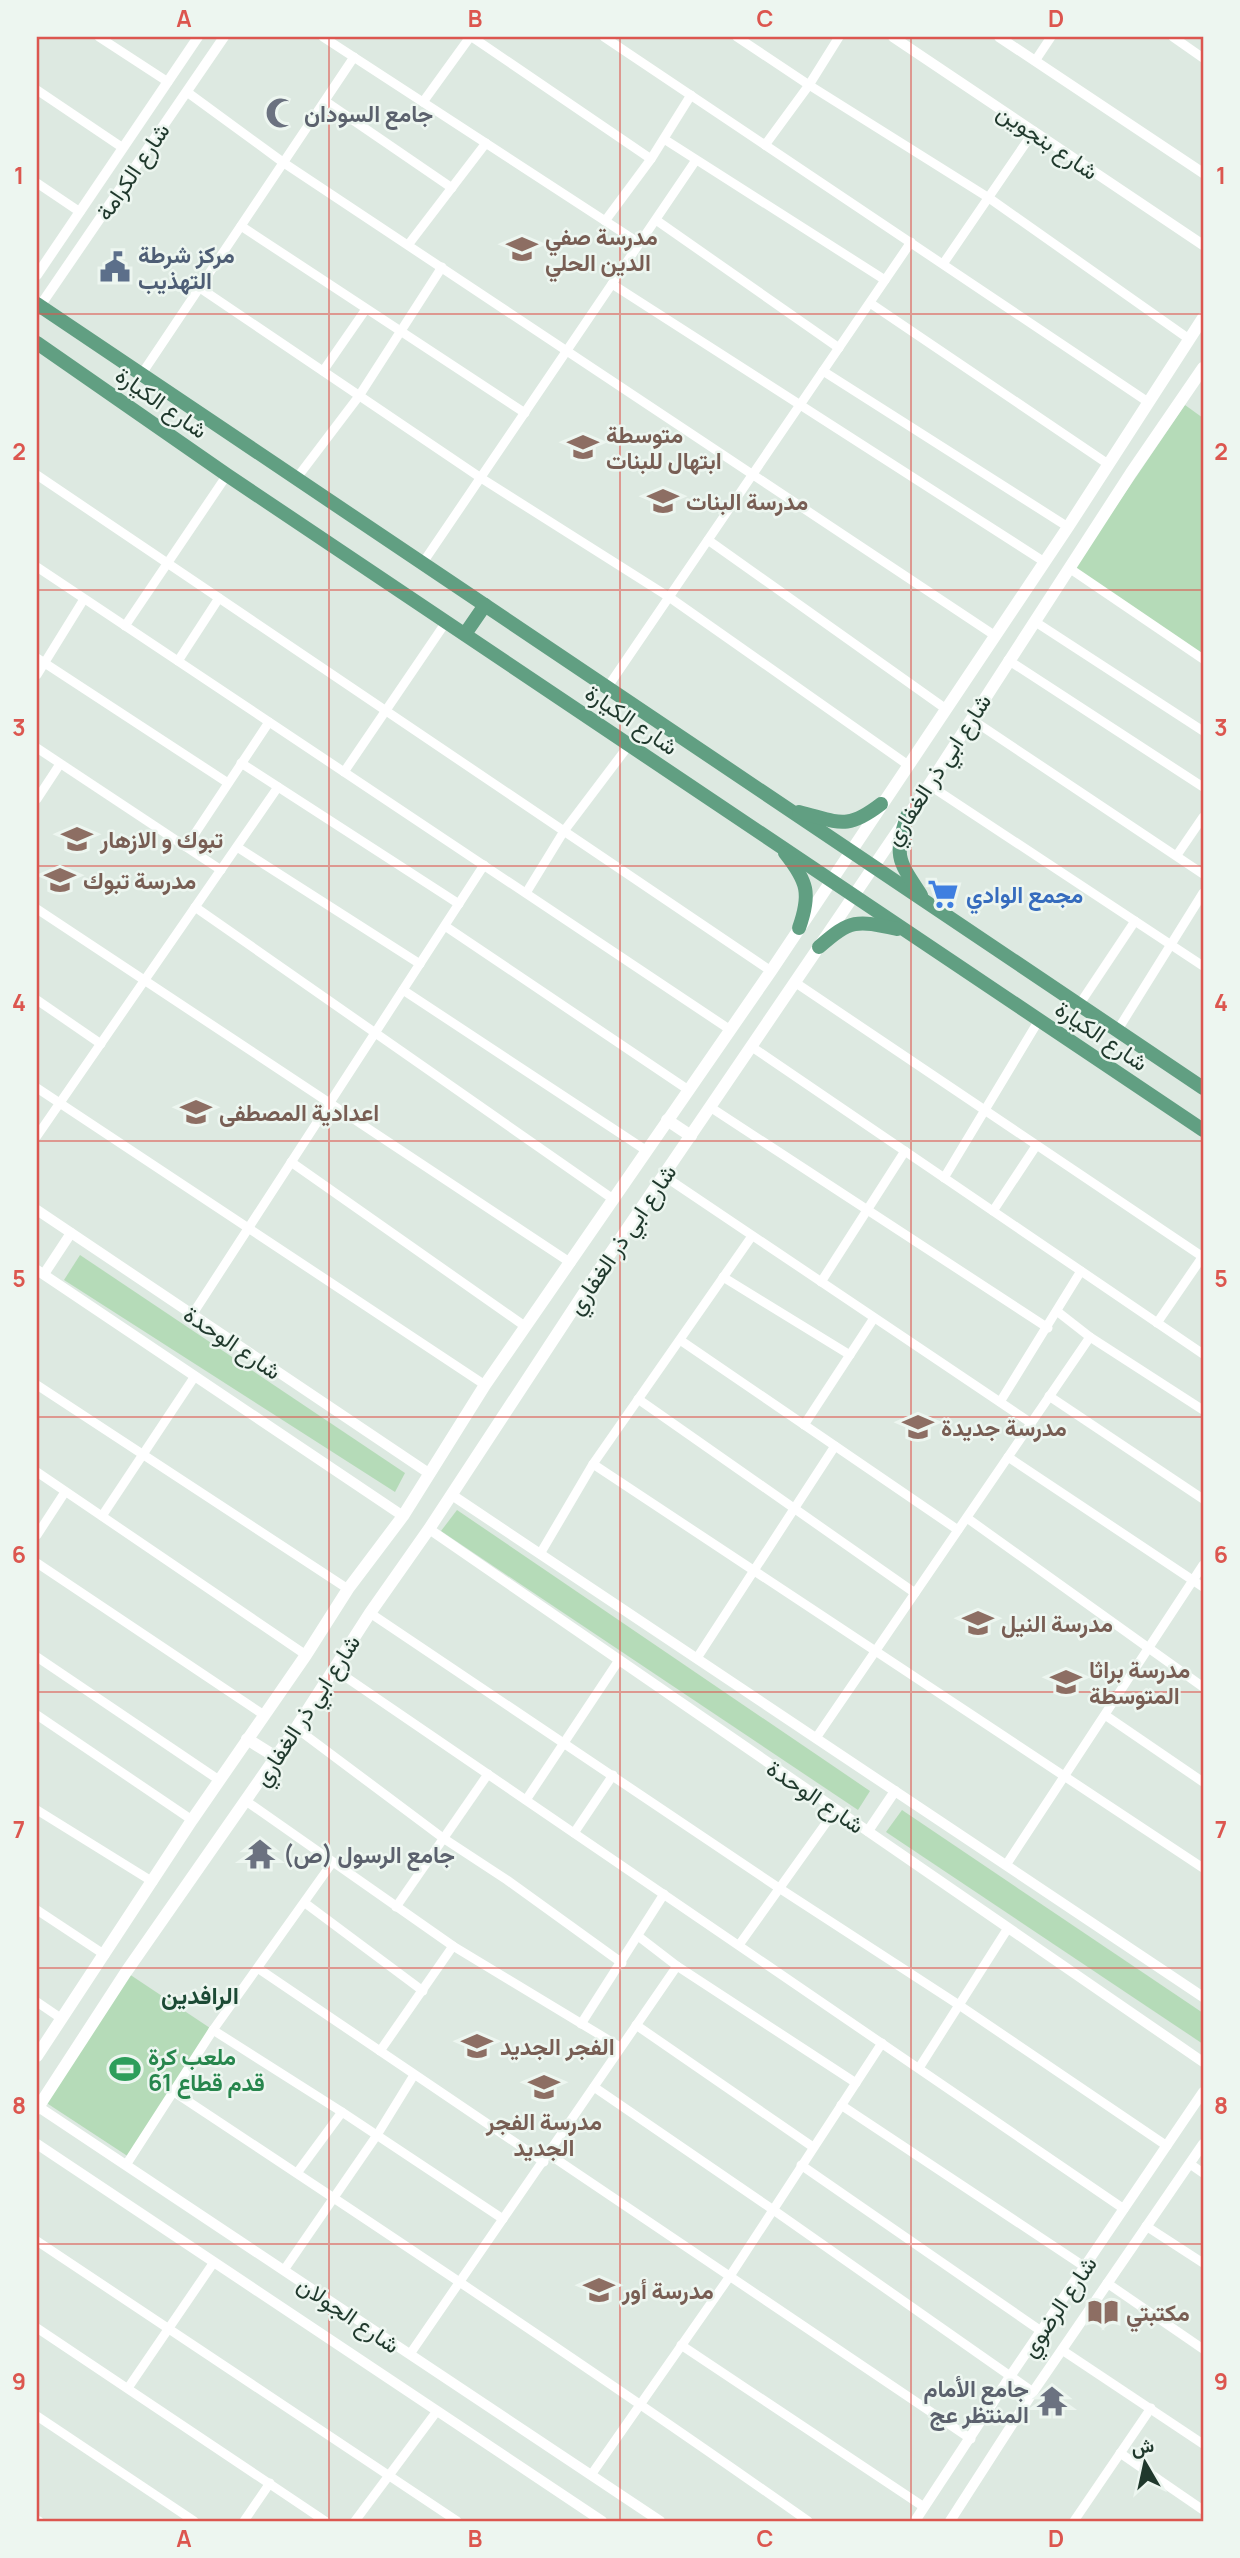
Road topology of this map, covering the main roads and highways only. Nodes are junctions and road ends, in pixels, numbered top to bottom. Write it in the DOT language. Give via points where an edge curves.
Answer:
graph roads {
  1 [pos="38,305"];
  2 [pos="1203,318"];
  3 [pos="37,343"];
  4 [pos="1203,368"];
  5 [pos="1071,522"];
  6 [pos="1094,530"];
  7 [pos="485,606"];
  8 [pos="465,634"];
  9 [pos="881,804"];
  10 [pos="789,810"];
  11 [pos="907,816"];
  12 [pos="777,844"];
  13 [pos="849,851"];
  14 [pos="873,866"];
  15 [pos="831,880"];
  16 [pos="853,895"];
  17 [pos="925,901"];
  18 [pos="799,928"];
  19 [pos="906,931"];
  20 [pos="819,947"];
  21 [pos="1203,1088"];
  22 [pos="667,1119"];
  23 [pos="1203,1130"];
  24 [pos="691,1136"];
  25 [pos="247,1739"];
  26 [pos="276,1757"];
  27 [pos="37,2056"];
  28 [pos="37,2107"];
  1 -- 7 [label="main road, شارع الكيارة"];
  2 -- 5 [label="main road, شارع ابي ذر الغفاري"];
  3 -- 8 [label="main road, شارع الكيارة"];
  4 -- 6 [label="main road, شارع ابي ذر الغفاري"];
  5 -- 6 [label="main road"];
  5 -- 9 [label="main road, شارع ابي ذر الغفاري"];
  6 -- 11 [label="main road, شارع ابي ذر الغفاري"];
  7 -- 8 [label="main road"];
  7 -- 10 [label="main road, شارع الكيارة"];
  8 -- 12 [label="main road, شارع الكيارة"];
  9 -- 10 [label="main road" via="862,819 849,822"];
  9 -- 13 [label="main road, شارع ابي ذر الغفاري"];
  10 -- 13 [label="main road, شارع الكيارة"];
  11 -- 14 [label="main road, شارع ابي ذر الغفاري"];
  11 -- 17 [label="main road" via="898,850 900,862"];
  12 -- 15 [label="main road, شارع الكيارة"];
  12 -- 18 [label="main road" via="806,892"];
  13 -- 14 [label="main road, شارع الكيارة"];
  13 -- 15 [label="main road, شارع ابي ذر الغفاري"];
  14 -- 16 [label="main road, شارع ابي ذر الغفاري"];
  14 -- 17 [label="main road, شارع الكيارة"];
  15 -- 16 [label="main road, شارع الكيارة"];
  15 -- 18 [label="main road, شارع ابي ذر الغفاري"];
  16 -- 19 [label="main road, شارع الكيارة"];
  16 -- 20 [label="main road, شارع ابي ذر الغفاري"];
  17 -- 21 [label="main road, شارع الكيارة"];
  18 -- 22 [label="main road, شارع ابي ذر الغفاري"];
  19 -- 20 [label="main road" via="853,923"];
  19 -- 23 [label="main road, شارع الكيارة"];
  20 -- 24 [label="main road, شارع ابي ذر الغفاري"];
  22 -- 24 [label="main road"];
  22 -- 25 [label="main road, شارع ابي ذر الغفاري" via="485,1385 403,1516"];
  24 -- 26 [label="main road, شارع ابي ذر الغفاري"];
  25 -- 26 [label="main road"];
  25 -- 27 [label="main road, شارع ابي ذر الغفاري"];
  26 -- 28 [label="main road, شارع ابي ذر الغفاري"];
}
